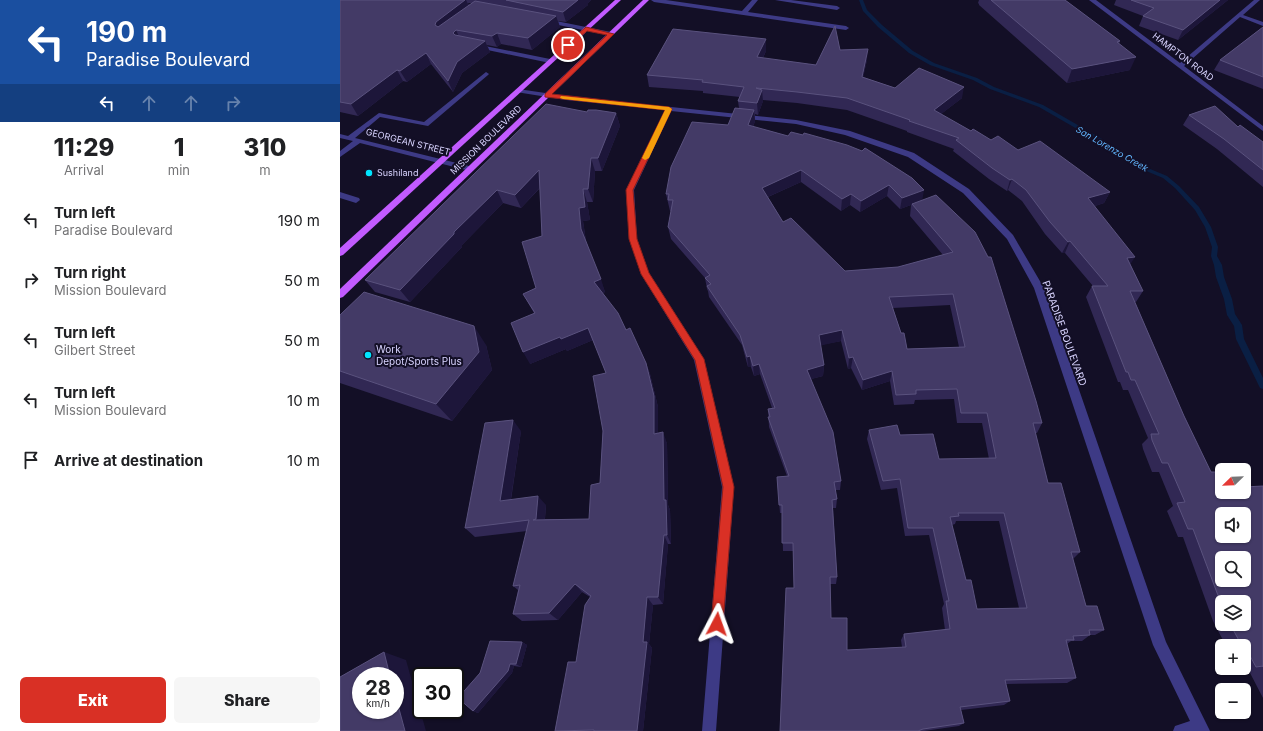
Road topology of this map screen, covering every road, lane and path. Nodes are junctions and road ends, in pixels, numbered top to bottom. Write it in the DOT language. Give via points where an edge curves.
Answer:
graph roads {
  1 [pos="618,0"];
  2 [pos="646,0"];
  3 [pos="654,0"];
  4 [pos="755,0"];
  5 [pos="778,0"];
  6 [pos="1092,0"];
  7 [pos="1258,0"];
  8 [pos="1263,1"];
  9 [pos="837,8"];
  10 [pos="744,13"];
  11 [pos="1239,16"];
  12 [pos="539,20"];
  13 [pos="1263,24"];
  14 [pos="846,28"];
  15 [pos="586,29"];
  16 [pos="611,34"];
  17 [pos="470,45"];
  18 [pos="550,61"];
  19 [pos="1180,66"];
  20 [pos="486,74"];
  21 [pos="518,90"];
  22 [pos="547,95"];
  23 [pos="669,109"];
  24 [pos="1263,129"];
  25 [pos="340,136"];
  26 [pos="350,138"];
  27 [pos="358,140"];
  28 [pos="340,155"];
  29 [pos="441,161"];
  30 [pos="470,169"];
  31 [pos="340,195"];
  32 [pos="356,200"];
  33 [pos="340,253"];
  34 [pos="340,295"];
  35 [pos="1201,728"];
  36 [pos="709,731"];
  37 [pos="1180,731"];
  1 -- 15 [label="main road, MISSION BOULEVARD"];
  2 -- 16 [label="main road, MISSION BOULEVARD"];
  3 -- 10 [label="street"];
  4 -- 10 [label="street"];
  5 -- 9 [label="street"];
  6 -- 19 [label="street, HAMPTON ROAD"];
  7 -- 8 [label="street"];
  7 -- 11 [label="street"];
  10 -- 14 [label="street"];
  11 -- 13 [label="street"];
  11 -- 19 [label="street"];
  12 -- 15 [label="street"];
  15 -- 16 [label="street"];
  15 -- 18 [label="main road, MISSION BOULEVARD"];
  16 -- 22 [label="main road, MISSION BOULEVARD"];
  17 -- 18 [label="street"];
  18 -- 21 [label="main road, MISSION BOULEVARD"];
  19 -- 24 [label="street, HAMPTON ROAD"];
  20 -- 26 [label="street" via="425,124 379,115"];
  21 -- 22 [label="street, PARADISE BOULEVARD"];
  21 -- 29 [label="main road, MISSION BOULEVARD"];
  22 -- 23 [label="street, PARADISE BOULEVARD"];
  22 -- 30 [label="main road, MISSION BOULEVARD"];
  23 -- 35 [label="street, PARADISE BOULEVARD" via="796,122 847,133 911,155 966,191 1010,237 1039,288 1160,646"];
  23 -- 36 [label="street" via="630,190 630,197 633,239 645,274 699,359 728,487"];
  25 -- 26 [label="street, GEORGEAN STREET"];
  26 -- 27 [label="street, GEORGEAN STREET"];
  27 -- 28 [label="street"];
  27 -- 29 [label="street, GEORGEAN STREET"];
  29 -- 30 [label="street, GEORGEAN STREET"];
  29 -- 33 [label="main road, MISSION BOULEVARD"];
  30 -- 34 [label="main road, MISSION BOULEVARD"];
  31 -- 32 [label="street"];
  35 -- 37 [label="street"];
}
